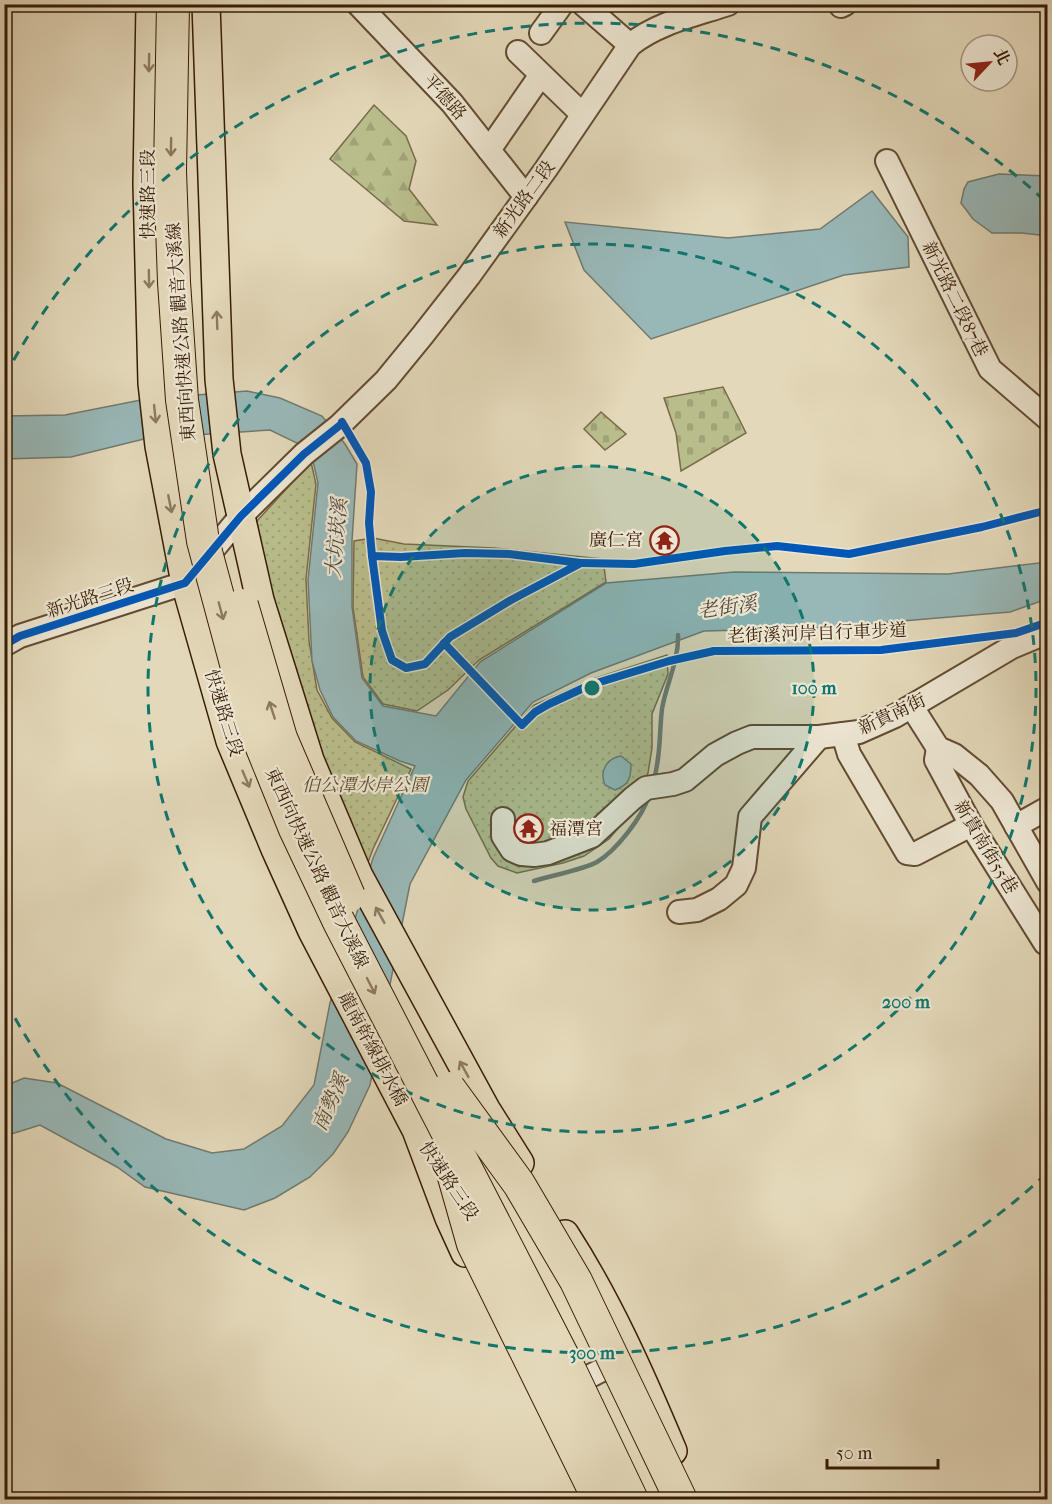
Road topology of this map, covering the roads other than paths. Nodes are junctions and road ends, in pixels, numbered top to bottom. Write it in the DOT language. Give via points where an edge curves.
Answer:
graph roads {
  1 [pos="150,4"];
  2 [pos="173,4"];
  3 [pos="192,4"];
  4 [pos="206,4"];
  5 [pos="358,4"];
  6 [pos="562,4"];
  7 [pos="583,4"];
  8 [pos="728,4"];
  9 [pos="541,33"];
  10 [pos="630,45"];
  11 [pos="518,52"];
  12 [pos="538,79"];
  13 [pos="582,114"];
  14 [pos="489,150"];
  15 [pos="887,161"];
  16 [pos="526,197"];
  17 [pos="1047,419"];
  18 [pos="241,516"];
  19 [pos="185,583"];
  20 [pos="1047,632"];
  21 [pos="4,645"];
  22 [pos="912,707"];
  23 [pos="843,734"];
  24 [pos="819,737"];
  25 [pos="938,748"];
  26 [pos="1047,808"];
  27 [pos="503,819"];
  28 [pos="971,825"];
  29 [pos="1016,826"];
  30 [pos="1047,882"];
  31 [pos="679,912"];
  32 [pos="1045,943"];
  33 [pos="331,967"];
  34 [pos="440,1094"];
  35 [pos="416,1130"];
  36 [pos="619,1361"];
  37 [pos="562,1391"];
  38 [pos="537,1408"];
  39 [pos="584,1500"];
  40 [pos="599,1500"];
  41 [pos="614,1500"];
  42 [pos="632,1500"];
  43 [pos="653,1500"];
  44 [pos="669,1500"];
  45 [pos="681,1500"];
  46 [pos="694,1500"];
  1 -- 19 [label="main road, 快速路三段, one-way" via="147,184 152,383 159,446"];
  2 -- 34 [label="highway, 東西向快速公路 觀音大溪線, one-way, bridge" via="170,171 174,282 182,400 203,541 252,723 295,829 373,991"];
  34 -- 3 [label="highway, 東西向快速公路 觀音大溪線, one-way, bridge" via="281,738 224,539 208,449 196,306"];
  18 -- 4 [label="main road, one-way" via="227,454 219,379"];
  5 -- 14 [label="street, 平德路" via="452,103"];
  6 -- 9 [label="street"];
  7 -- 10 [label="street"];
  8 -- 10 [label="street, 新光路二段" via="678,20"];
  10 -- 13 [label="street, 新光路二段"];
  11 -- 13 [label="street"];
  12 -- 14 [label="street"];
  13 -- 16 [label="street, 新光路二段"];
  14 -- 16 [label="street, 平德路"];
  15 -- 17 [label="street, 新光路二段87巷" via="990,369"];
  16 -- 18 [label="street, 新光路二段" via="386,380"];
  18 -- 19 [label="street, 新光路二段"];
  36 -- 18 [label="main road, one-way" via="592,1276 486,1109 359,876 309,760 260,600"];
  19 -- 21 [label="street, 新光路三段" via="20,636"];
  19 -- 33 [label="main road, 快速路三段, one-way" via="230,741"];
  20 -- 22 [label="street, 新貴南街" via="1012,647"];
  22 -- 23 [label="street, 新貴南街" via="859,732"];
  22 -- 25 [label="street"];
  23 -- 24 [label="street, 新貴南街"];
  23 -- 28 [label="street" via="849,754 907,853 915,854"];
  24 -- 27 [label="street, 新貴南街" via="752,737 715,755 685,780 654,787 633,798 592,836 548,853 521,854 512,850 503,836"];
  24 -- 31 [label="street" via="750,817 744,868 735,885 697,910"];
  25 -- 28 [label="street, 新貴南街55巷" via="936,760"];
  25 -- 29 [label="street" via="979,775 1002,801"];
  26 -- 29 [label="street"];
  28 -- 32 [label="street, 新貴南街55巷"];
  29 -- 30 [label="street"];
  33 -- 35 [label="main road, 龍南幹線排水橋"];
  34 -- 40 [label="highway, bridge" via="473,1244"];
  34 -- 42 [label="highway, 東西向快速公路 觀音大溪線, bridge"];
  34 -- 43 [label="highway, 東西向快速公路 觀音大溪線, bridge" via="553,1294"];
  34 -- 45 [label="highway, bridge" via="519,1184 576,1281"];
  35 -- 37 [label="street, 快速路三段" via="474,1215"];
  35 -- 38 [label="main road, 快速路三段" via="449,1218"];
  36 -- 37 [label="street"];
  36 -- 44 [label="street"];
  36 -- 46 [label="main road"];
  37 -- 38 [label="street"];
  37 -- 41 [label="street, 快速路三段"];
  38 -- 39 [label="main road, 快速路三段"];
}
